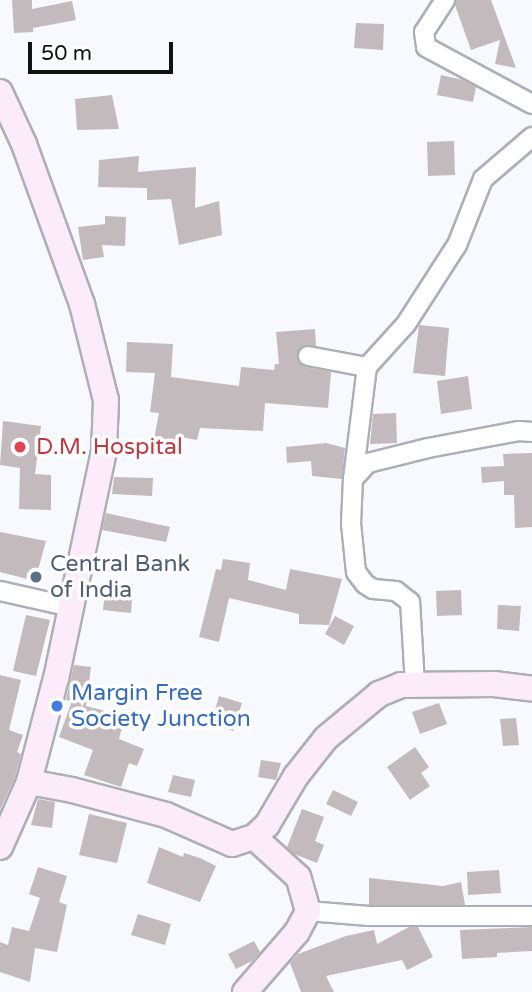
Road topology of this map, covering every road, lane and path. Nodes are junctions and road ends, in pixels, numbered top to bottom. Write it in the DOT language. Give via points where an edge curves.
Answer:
graph roads {
  1 [pos="445,0"];
  2 [pos="0,92"];
  3 [pos="532,104"];
  4 [pos="532,137"];
  5 [pos="309,356"];
  6 [pos="367,367"];
  7 [pos="532,432"];
  8 [pos="353,479"];
  9 [pos="0,590"];
  10 [pos="71,607"];
  11 [pos="415,685"];
  12 [pos="532,689"];
  13 [pos="29,782"];
  14 [pos="254,837"];
  15 [pos="0,847"];
  16 [pos="308,911"];
  17 [pos="532,916"];
  18 [pos="245,992"];
  1 -- 3 [label="street" via="425,32 426,47"];
  2 -- 10 [label="main road" via="24,144 82,304 106,400 104,451"];
  4 -- 6 [label="street" via="483,179 457,245 406,324"];
  5 -- 6 [label="street"];
  6 -- 8 [label="street"];
  7 -- 8 [label="street" via="368,463"];
  8 -- 11 [label="street" via="356,572 373,589 396,591 410,602"];
  9 -- 10 [label="street"];
  10 -- 13 [label="main road"];
  11 -- 12 [label="main road" via="494,684"];
  11 -- 14 [label="main road" via="379,694 326,738"];
  13 -- 14 [label="main road" via="166,816 232,844"];
  13 -- 15 [label="main road"];
  14 -- 16 [label="main road" via="298,877"];
  16 -- 17 [label="street" via="369,916"];
  16 -- 18 [label="main road" via="297,932"];
}
